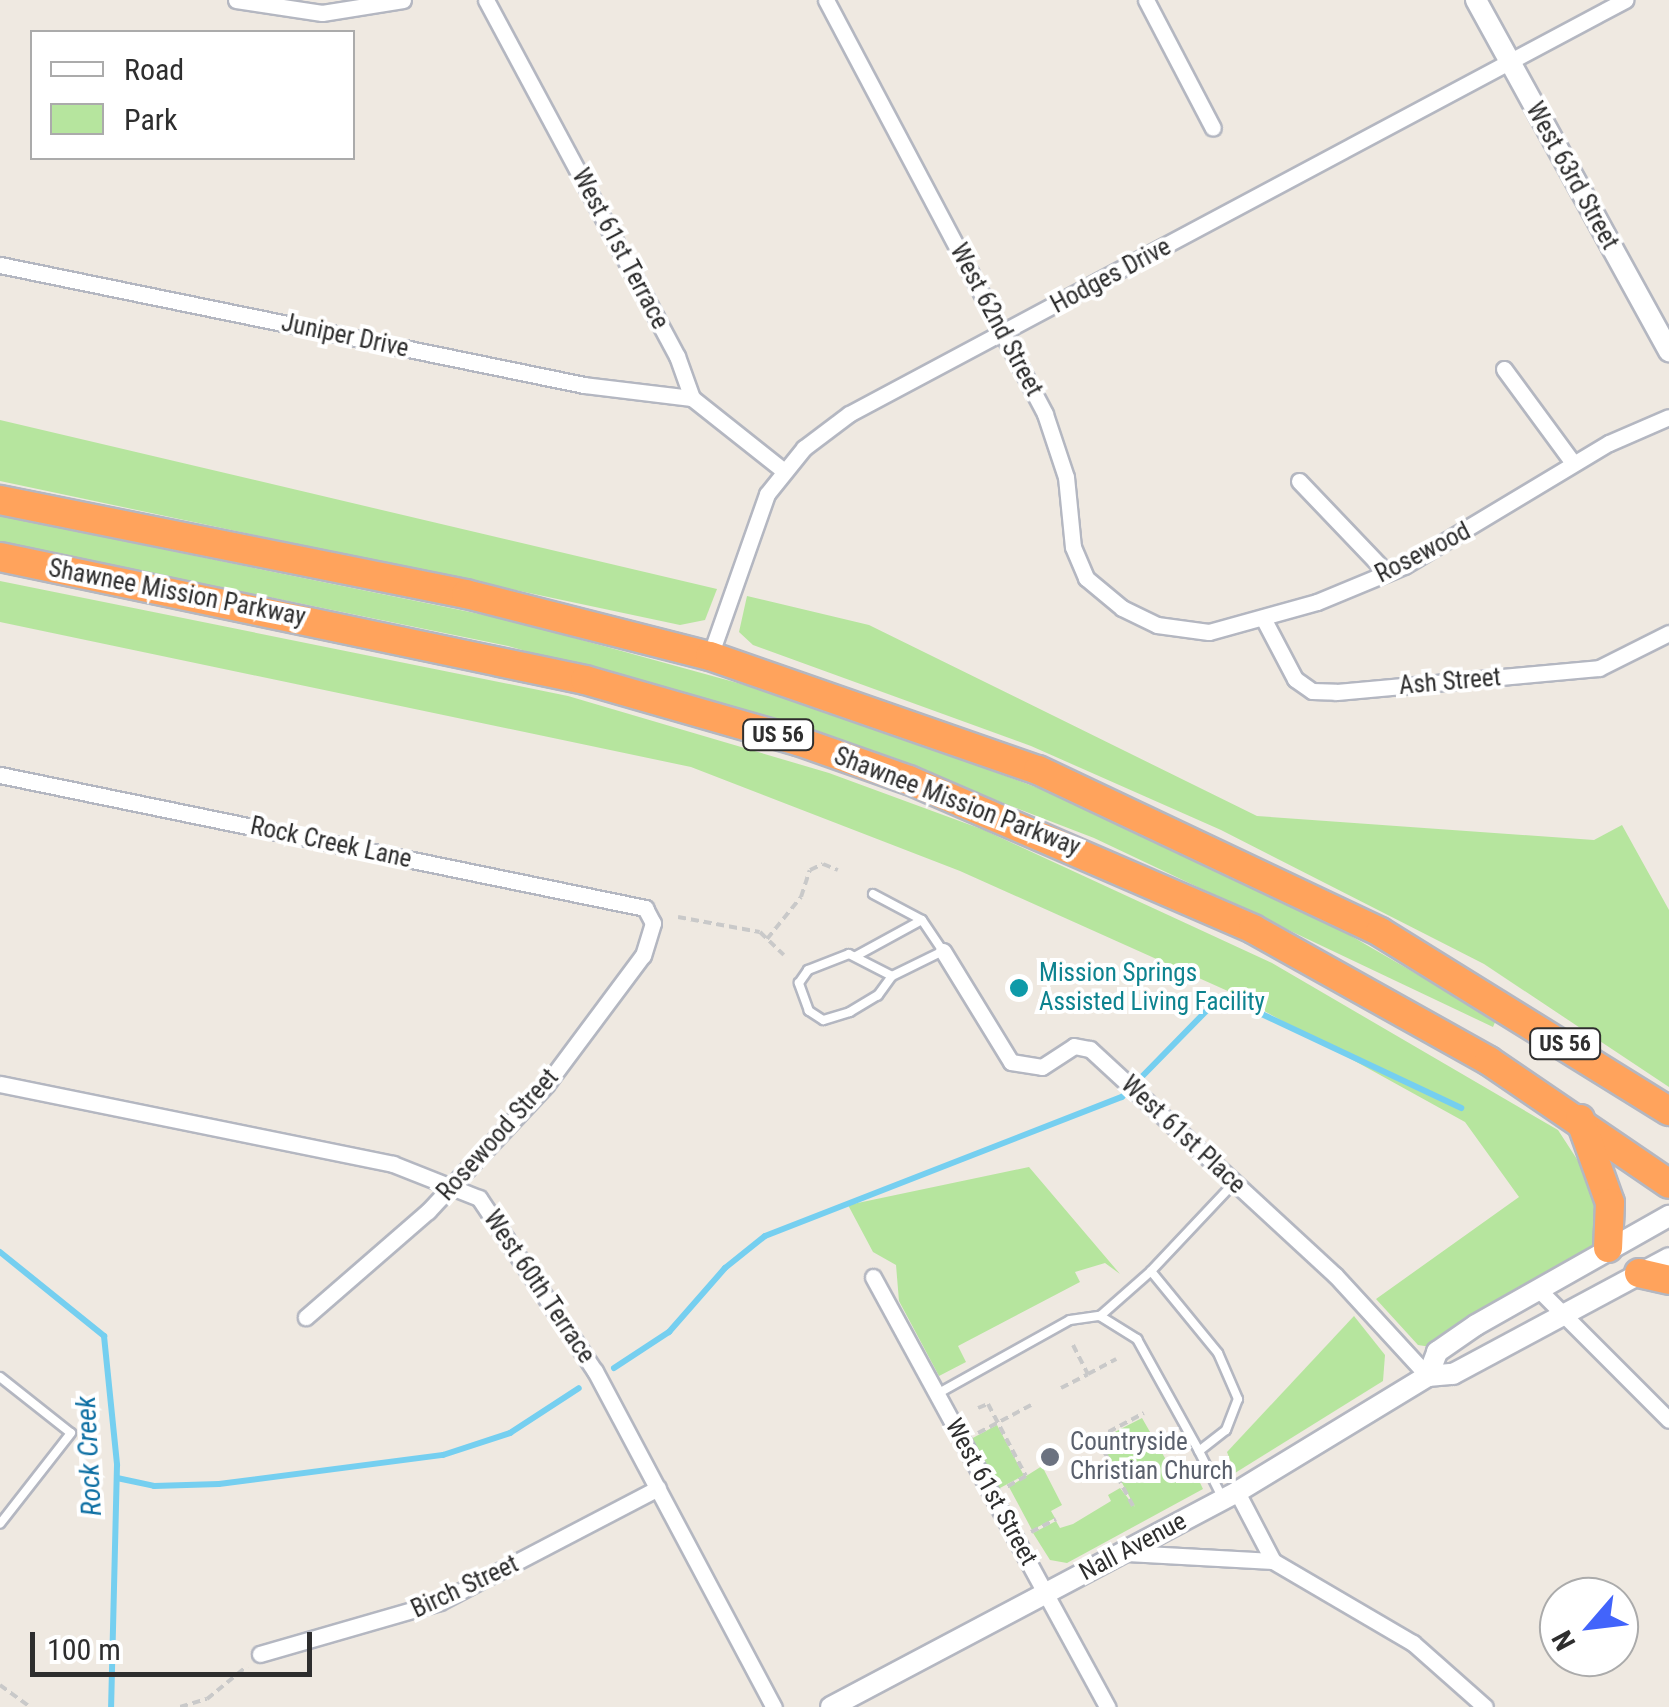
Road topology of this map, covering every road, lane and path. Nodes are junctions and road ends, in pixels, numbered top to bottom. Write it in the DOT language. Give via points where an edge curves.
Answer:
graph roads {
  1 [pos="236,0"];
  2 [pos="403,0"];
  3 [pos="486,0"];
  4 [pos="826,0"];
  5 [pos="1146,0"];
  6 [pos="1476,0"];
  7 [pos="1625,0"];
  8 [pos="1510,63"];
  9 [pos="1214,128"];
  10 [pos="0,266"];
  11 [pos="1002,333"];
  12 [pos="1669,351"];
  13 [pos="1504,369"];
  14 [pos="692,398"];
  15 [pos="1669,417"];
  16 [pos="1573,463"];
  17 [pos="783,470"];
  18 [pos="1299,481"];
  19 [pos="0,500"];
  20 [pos="0,557"];
  21 [pos="1388,573"];
  22 [pos="1263,618"];
  23 [pos="1157,625"];
  24 [pos="1669,633"];
  25 [pos="710,656"];
  26 [pos="0,775"];
  27 [pos="838,870"];
  28 [pos="873,894"];
  29 [pos="678,917"];
  30 [pos="922,920"];
  31 [pos="653,923"];
  32 [pos="767,938"];
  33 [pos="943,951"];
  34 [pos="784,955"];
  35 [pos="856,956"];
  36 [pos="892,976"];
  37 [pos="0,1084"];
  38 [pos="1669,1110"];
  39 [pos="1580,1119"];
  40 [pos="1234,1183"];
  41 [pos="1669,1184"];
  42 [pos="455,1185"];
  43 [pos="1669,1216"];
  44 [pos="1608,1248"];
  45 [pos="1669,1258"];
  46 [pos="1151,1271"];
  47 [pos="1639,1273"];
  48 [pos="872,1277"];
  49 [pos="1669,1280"];
  50 [pos="1540,1291"];
  51 [pos="1100,1316"];
  52 [pos="1566,1316"];
  53 [pos="306,1317"];
  54 [pos="1073,1345"];
  55 [pos="1116,1359"];
  56 [pos="1088,1374"];
  57 [pos="1428,1376"];
  58 [pos="0,1377"];
  59 [pos="1061,1388"];
  60 [pos="936,1394"];
  61 [pos="1031,1405"];
  62 [pos="978,1408"];
  63 [pos="1144,1413"];
  64 [pos="1669,1420"];
  65 [pos="998,1422"];
  66 [pos="974,1435"];
  67 [pos="1199,1451"];
  68 [pos="1006,1487"];
  69 [pos="658,1488"];
  70 [pos="1230,1496"];
  71 [pos="1133,1506"];
  72 [pos="1056,1519"];
  73 [pos="0,1524"];
  74 [pos="1030,1532"];
  75 [pos="1115,1557"];
  76 [pos="1274,1560"];
  77 [pos="1048,1592"];
  78 [pos="260,1654"];
  79 [pos="0,1685"];
  80 [pos="30,1707"];
  81 [pos="180,1707"];
  82 [pos="774,1707"];
  83 [pos="831,1707"];
  84 [pos="1107,1707"];
  85 [pos="1485,1707"];
  1 -- 2 [label="street" via="322,13"];
  3 -- 14 [label="street, West 61st Terrace" via="677,356"];
  4 -- 11 [label="street, West 62nd Street"];
  5 -- 9 [label="street"];
  6 -- 8 [label="main road, West 63rd Street"];
  7 -- 8 [label="street, Hodges Drive"];
  8 -- 11 [label="street, Hodges Drive"];
  8 -- 12 [label="main road, West 63rd Street"];
  10 -- 14 [label="street, Juniper Drive" via="584,385"];
  11 -- 17 [label="street, Hodges Drive" via="849,414"];
  11 -- 23 [label="street, West 62nd Street" via="1060,451 1073,547 1086,578 1122,608"];
  13 -- 16 [label="street"];
  14 -- 17 [label="street"];
  15 -- 16 [label="street, Rosewood"];
  16 -- 21 [label="street, Rosewood"];
  17 -- 25 [label="street, Hodges Drive" via="756,518"];
  18 -- 21 [label="street"];
  19 -- 25 [label="highway, US 56" via="466,594"];
  20 -- 39 [label="highway, Shawnee Mission Parkway / US 56" via="446,647 798,740 1021,824 1253,928"];
  21 -- 22 [label="street, Rosewood"];
  22 -- 23 [label="street, Rosewood" via="1208,632"];
  22 -- 24 [label="street, Ash Street" via="1295,679 1312,691 1336,692 1599,668"];
  25 -- 38 [label="highway, US 56" via="1038,770 1254,868 1396,941"];
  26 -- 31 [label="street, Rock Creek Lane" via="617,901 645,908"];
  27 -- 32 [label="path" via="823,864 810,870 801,896"];
  28 -- 30 [label="lane"];
  29 -- 32 [label="path"];
  30 -- 33 [label="lane"];
  30 -- 35 [label="lane"];
  31 -- 42 [label="street, Rosewood Street" via="643,955 616,994"];
  32 -- 34 [label="path"];
  33 -- 36 [label="lane"];
  33 -- 40 [label="street, West 61st Place" via="1011,1062 1042,1067 1074,1046 1090,1050"];
  35 -- 36 [label="lane"];
  35 -- 36 [label="lane" via="808,970 799,983 809,1011 823,1020 850,1012 878,995"];
  37 -- 42 [label="street, West 60th Terrace" via="393,1164"];
  39 -- 41 [label="highway, Shawnee Mission Parkway / US 56"];
  39 -- 44 [label="highway" via="1610,1204"];
  40 -- 46 [label="lane"];
  40 -- 57 [label="street, West 61st Place" via="1335,1275"];
  42 -- 53 [label="street, Rosewood Street"];
  42 -- 69 [label="street, West 60th Terrace" via="478,1198 552,1299"];
  43 -- 44 [label="main road, Nall Avenue"];
  44 -- 50 [label="main road, Nall Avenue"];
  45 -- 47 [label="main road, Nall Avenue"];
  46 -- 51 [label="lane"];
  46 -- 67 [label="lane" via="1218,1353 1238,1399 1226,1430"];
  47 -- 49 [label="highway"];
  47 -- 52 [label="main road, Nall Avenue"];
  48 -- 60 [label="street, West 61st Street"];
  50 -- 52 [label="street"];
  50 -- 57 [label="main road, Nall Avenue" via="1436,1352"];
  51 -- 60 [label="lane" via="1070,1320"];
  51 -- 67 [label="lane" via="1138,1339"];
  52 -- 57 [label="main road, Nall Avenue" via="1453,1374"];
  52 -- 64 [label="street"];
  54 -- 56 [label="path"];
  55 -- 56 [label="path"];
  56 -- 59 [label="path"];
  57 -- 70 [label="main road, Nall Avenue"];
  58 -- 73 [label="lane" via="71,1433"];
  60 -- 77 [label="street, West 61st Street"];
  61 -- 65 [label="path"];
  62 -- 65 [label="path" via="988,1404"];
  63 -- 71 [label="path" via="1097,1438"];
  65 -- 66 [label="path"];
  65 -- 68 [label="path" via="1026,1476"];
  67 -- 70 [label="lane"];
  69 -- 78 [label="street, Birch Street" via="440,1602"];
  69 -- 82 [label="street, West 60th Terrace"];
  70 -- 75 [label="main road, Nall Avenue"];
  70 -- 76 [label="street"];
  72 -- 74 [label="path"];
  75 -- 76 [label="street" via="1173,1551"];
  75 -- 77 [label="main road, Nall Avenue"];
  76 -- 85 [label="street" via="1412,1643"];
  77 -- 83 [label="main road, Nall Avenue"];
  77 -- 84 [label="street, West 61st Street"];
  78 -- 81 [label="path" via="208,1699"];
  79 -- 80 [label="path"];
}
